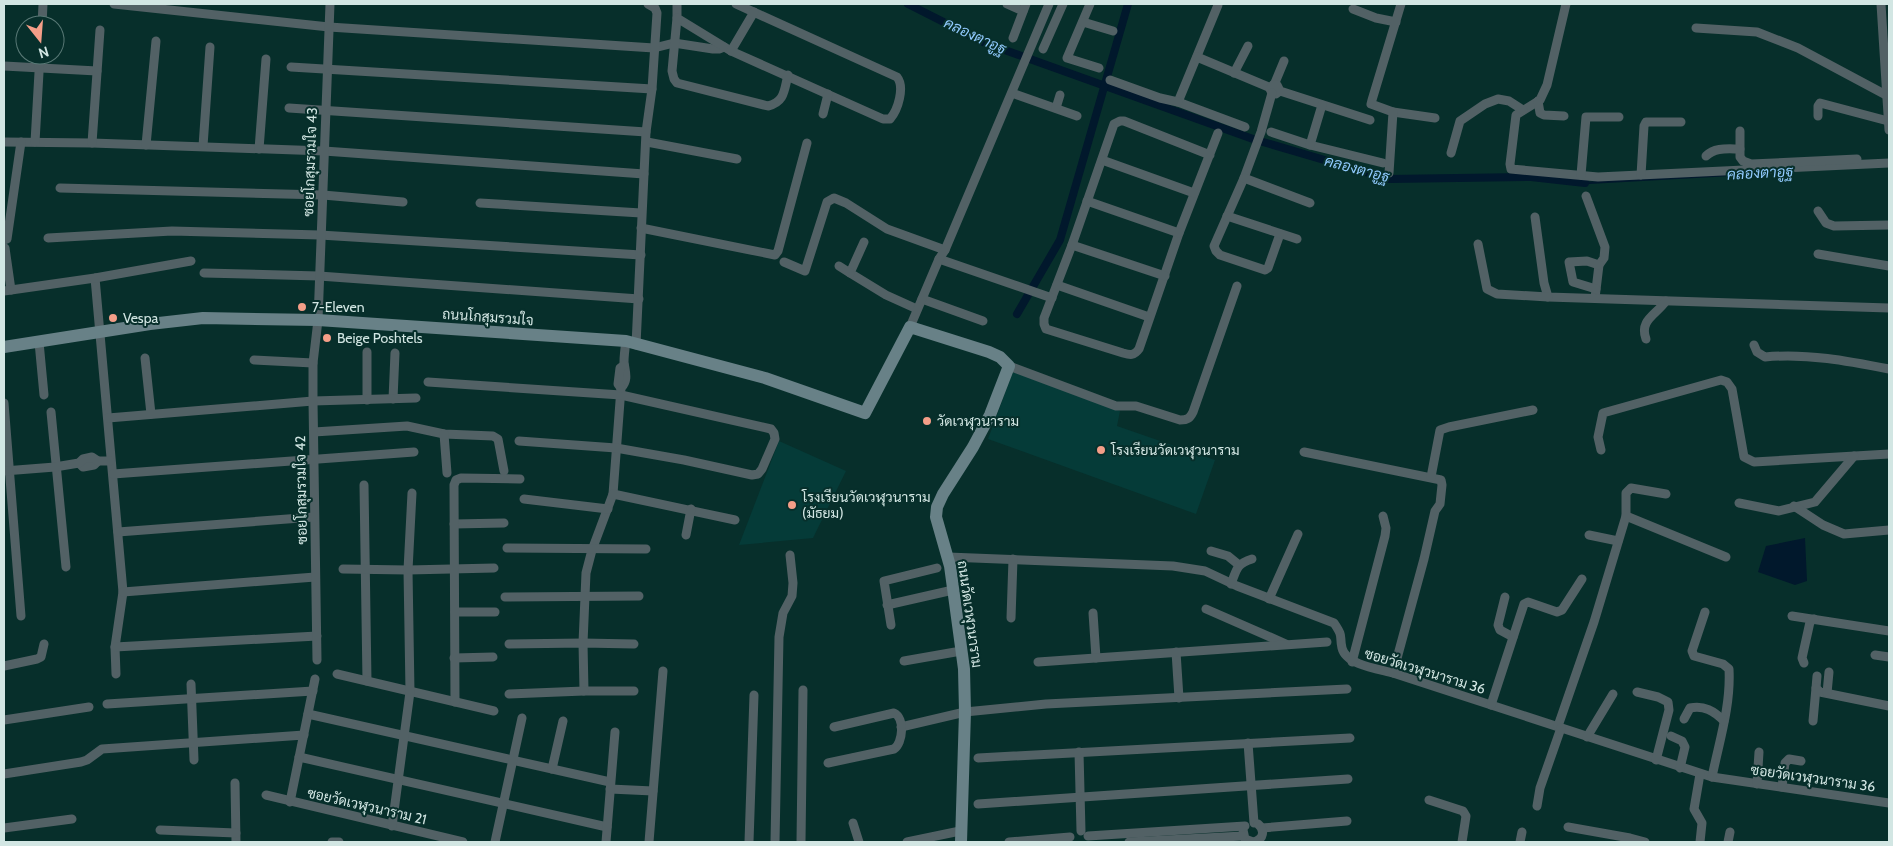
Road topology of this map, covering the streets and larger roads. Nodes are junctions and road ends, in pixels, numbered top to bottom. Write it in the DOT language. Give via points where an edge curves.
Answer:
graph roads {
  1 [pos="114,4"];
  2 [pos="330,4"];
  3 [pos="648,4"];
  4 [pos="677,4"];
  5 [pos="736,4"];
  6 [pos="1007,4"];
  7 [pos="1049,4"];
  8 [pos="1063,4"];
  9 [pos="1090,4"];
  10 [pos="1220,4"];
  11 [pos="1401,4"];
  12 [pos="1566,4"];
  13 [pos="1881,4"];
  14 [pos="1025,7"];
  15 [pos="1353,9"];
  16 [pos="754,12"];
  17 [pos="676,18"];
  18 [pos="1082,22"];
  19 [pos="1396,22"];
  20 [pos="329,26"];
  21 [pos="1696,28"];
  22 [pos="100,30"];
  23 [pos="1113,31"];
  24 [pos="1013,38"];
  25 [pos="156,41"];
  26 [pos="674,43"];
  27 [pos="1248,46"];
  28 [pos="210,47"];
  29 [pos="654,48"];
  30 [pos="728,49"];
  31 [pos="1043,49"];
  32 [pos="1196,58"];
  33 [pos="266,59"];
  34 [pos="1284,61"];
  35 [pos="39,65"];
  36 [pos="4,66"];
  37 [pos="291,67"];
  38 [pos="39,68"];
  39 [pos="328,68"];
  40 [pos="1099,68"];
  41 [pos="97,71"];
  42 [pos="1234,73"];
  43 [pos="788,75"];
  44 [pos="1110,80"];
  45 [pos="652,89"];
  46 [pos="1274,89"];
  47 [pos="1012,93"];
  48 [pos="828,94"];
  49 [pos="1060,95"];
  50 [pos="1886,95"];
  51 [pos="1538,101"];
  52 [pos="1178,102"];
  53 [pos="1322,105"];
  54 [pos="289,108"];
  55 [pos="1056,108"];
  56 [pos="326,110"];
  57 [pos="1522,110"];
  58 [pos="1393,112"];
  59 [pos="823,114"];
  60 [pos="1077,116"];
  61 [pos="1564,116"];
  62 [pos="1818,116"];
  63 [pos="1619,117"];
  64 [pos="1435,118"];
  65 [pos="1370,120"];
  66 [pos="1681,122"];
  67 [pos="1245,126"];
  68 [pos="1889,126"];
  69 [pos="1740,131"];
  70 [pos="646,132"];
  71 [pos="1271,132"];
  72 [pos="1218,133"];
  73 [pos="4,142"];
  74 [pos="21,142"];
  75 [pos="36,142"];
  76 [pos="647,142"];
  77 [pos="92,143"];
  78 [pos="807,143"];
  79 [pos="146,144"];
  80 [pos="1310,145"];
  81 [pos="203,146"];
  82 [pos="259,149"];
  83 [pos="1740,150"];
  84 [pos="324,151"];
  85 [pos="1451,153"];
  86 [pos="1210,155"];
  87 [pos="1706,156"];
  88 [pos="1889,158"];
  89 [pos="737,159"];
  90 [pos="1102,160"];
  91 [pos="1383,163"];
  92 [pos="1889,163"];
  93 [pos="1389,173"];
  94 [pos="644,174"];
  95 [pos="1581,175"];
  96 [pos="1641,175"];
  97 [pos="1244,178"];
  98 [pos="60,188"];
  99 [pos="1194,193"];
  100 [pos="322,195"];
  101 [pos="1586,196"];
  102 [pos="1087,201"];
  103 [pos="403,202"];
  104 [pos="480,203"];
  105 [pos="1310,203"];
  106 [pos="1818,211"];
  107 [pos="642,213"];
  108 [pos="1227,216"];
  109 [pos="1535,217"];
  110 [pos="1889,225"];
  111 [pos="642,228"];
  112 [pos="1179,233"];
  113 [pos="1280,234"];
  114 [pos="320,235"];
  115 [pos="48,238"];
  116 [pos="1297,239"];
  117 [pos="864,242"];
  118 [pos="4,244"];
  119 [pos="1072,244"];
  120 [pos="1478,244"];
  121 [pos="945,250"];
  122 [pos="1818,254"];
  123 [pos="641,255"];
  124 [pos="939,259"];
  125 [pos="191,261"];
  126 [pos="784,262"];
  127 [pos="1599,265"];
  128 [pos="839,266"];
  129 [pos="1889,266"];
  130 [pos="204,273"];
  131 [pos="850,273"];
  132 [pos="319,276"];
  133 [pos="1164,276"];
  134 [pos="94,278"];
  135 [pos="1057,284"];
  136 [pos="1237,286"];
  137 [pos="7,290"];
  138 [pos="1595,294"];
  139 [pos="1548,297"];
  140 [pos="1052,298"];
  141 [pos="639,299"];
  142 [pos="922,299"];
  143 [pos="1666,301"];
  144 [pos="1889,308"];
  145 [pos="917,309"];
  146 [pos="1149,317"];
  147 [pos="318,320"];
  148 [pos="983,321"];
  149 [pos="910,327"];
  150 [pos="100,332"];
  151 [pos="1646,339"];
  152 [pos="39,342"];
  153 [pos="631,343"];
  154 [pos="1754,345"];
  155 [pos="4,347"];
  156 [pos="367,352"];
  157 [pos="395,353"];
  158 [pos="145,358"];
  159 [pos="254,360"];
  160 [pos="314,363"];
  161 [pos="1009,366"];
  162 [pos="1889,369"];
  163 [pos="428,382"];
  164 [pos="621,392"];
  165 [pos="44,395"];
  166 [pos="416,398"];
  167 [pos="393,399"];
  168 [pos="367,400"];
  169 [pos="313,401"];
  170 [pos="4,403"];
  171 [pos="1533,410"];
  172 [pos="51,412"];
  173 [pos="151,414"];
  174 [pos="108,418"];
  175 [pos="5,419"];
  176 [pos="314,432"];
  177 [pos="444,434"];
  178 [pos="519,441"];
  179 [pos="616,448"];
  180 [pos="1601,450"];
  181 [pos="414,452"];
  182 [pos="1304,452"];
  183 [pos="1889,454"];
  184 [pos="1854,456"];
  185 [pos="314,458"];
  186 [pos="110,461"];
  187 [pos="55,466"];
  188 [pos="7,471"];
  189 [pos="504,471"];
  190 [pos="447,473"];
  191 [pos="113,474"];
  192 [pos="1430,477"];
  193 [pos="520,479"];
  194 [pos="364,485"];
  195 [pos="412,493"];
  196 [pos="613,494"];
  197 [pos="1666,494"];
  198 [pos="524,499"];
  199 [pos="1739,503"];
  200 [pos="1795,506"];
  201 [pos="608,509"];
  202 [pos="691,510"];
  203 [pos="1383,516"];
  204 [pos="1626,516"];
  205 [pos="314,517"];
  206 [pos="735,520"];
  207 [pos="504,523"];
  208 [pos="454,524"];
  209 [pos="1889,530"];
  210 [pos="118,532"];
  211 [pos="1298,534"];
  212 [pos="686,535"];
  213 [pos="1589,535"];
  214 [pos="1618,541"];
  215 [pos="508,548"];
  216 [pos="646,549"];
  217 [pos="592,550"];
  218 [pos="1211,551"];
  219 [pos="790,555"];
  220 [pos="948,557"];
  221 [pos="1726,557"];
  222 [pos="1013,559"];
  223 [pos="1252,559"];
  224 [pos="1239,565"];
  225 [pos="66,567"];
  226 [pos="494,568"];
  227 [pos="937,568"];
  228 [pos="453,569"];
  229 [pos="343,570"];
  230 [pos="366,570"];
  231 [pos="408,570"];
  232 [pos="316,577"];
  233 [pos="1582,579"];
  234 [pos="1231,584"];
  235 [pos="953,590"];
  236 [pos="123,592"];
  237 [pos="584,596"];
  238 [pos="639,596"];
  239 [pos="505,597"];
  240 [pos="1504,597"];
  241 [pos="1269,599"];
  242 [pos="887,604"];
  243 [pos="1206,609"];
  244 [pos="455,612"];
  245 [pos="495,612"];
  246 [pos="1705,612"];
  247 [pos="1093,613"];
  248 [pos="21,616"];
  249 [pos="1792,616"];
  250 [pos="1011,618"];
  251 [pos="1814,619"];
  252 [pos="891,625"];
  253 [pos="1889,631"];
  254 [pos="317,636"];
  255 [pos="1514,637"];
  256 [pos="1327,642"];
  257 [pos="583,643"];
  258 [pos="44,644"];
  259 [pos="509,644"];
  260 [pos="634,644"];
  261 [pos="1289,645"];
  262 [pos="115,647"];
  263 [pos="961,650"];
  264 [pos="1176,652"];
  265 [pos="1875,655"];
  266 [pos="493,657"];
  267 [pos="1889,657"];
  268 [pos="454,658"];
  269 [pos="1096,658"];
  270 [pos="317,660"];
  271 [pos="904,661"];
  272 [pos="1038,662"];
  273 [pos="1352,662"];
  274 [pos="1804,663"];
  275 [pos="4,666"];
  276 [pos="663,671"];
  277 [pos="1829,672"];
  278 [pos="116,674"];
  279 [pos="338,674"];
  280 [pos="1393,674"];
  281 [pos="1817,676"];
  282 [pos="315,679"];
  283 [pos="367,681"];
  284 [pos="191,684"];
  285 [pos="1816,688"];
  286 [pos="1347,689"];
  287 [pos="803,690"];
  288 [pos="313,691"];
  289 [pos="584,691"];
  290 [pos="634,691"];
  291 [pos="410,692"];
  292 [pos="1637,692"];
  293 [pos="1827,693"];
  294 [pos="509,694"];
  295 [pos="1613,694"];
  296 [pos="754,695"];
  297 [pos="192,698"];
  298 [pos="1179,698"];
  299 [pos="455,702"];
  300 [pos="106,704"];
  301 [pos="1490,706"];
  302 [pos="1889,706"];
  303 [pos="89,707"];
  304 [pos="494,711"];
  305 [pos="965,712"];
  306 [pos="308,714"];
  307 [pos="522,718"];
  308 [pos="1684,719"];
  309 [pos="4,720"];
  310 [pos="563,721"];
  311 [pos="1724,721"];
  312 [pos="1813,721"];
  313 [pos="834,727"];
  314 [pos="901,727"];
  315 [pos="1559,727"];
  316 [pos="615,732"];
  317 [pos="304,735"];
  318 [pos="403,736"];
  319 [pos="1671,736"];
  320 [pos="1587,737"];
  321 [pos="1350,738"];
  322 [pos="194,743"];
  323 [pos="1248,743"];
  324 [pos="1079,752"];
  325 [pos="1759,752"];
  326 [pos="300,756"];
  327 [pos="978,758"];
  328 [pos="194,760"];
  329 [pos="512,760"];
  330 [pos="1656,760"];
  331 [pos="1801,761"];
  332 [pos="828,762"];
  333 [pos="1680,768"];
  334 [pos="552,769"];
  335 [pos="4,774"];
  336 [pos="1700,774"];
  337 [pos="1712,777"];
  338 [pos="398,779"];
  339 [pos="1348,779"];
  340 [pos="235,783"];
  341 [pos="1757,784"];
  342 [pos="1251,785"];
  343 [pos="610,786"];
  344 [pos="1782,787"];
  345 [pos="654,792"];
  346 [pos="266,795"];
  347 [pos="1081,797"];
  348 [pos="1429,800"];
  349 [pos="290,802"];
  350 [pos="503,803"];
  351 [pos="1889,803"];
  352 [pos="978,804"];
  353 [pos="1538,806"];
  354 [pos="72,819"];
  355 [pos="1347,821"];
  356 [pos="853,823"];
  357 [pos="392,826"];
  358 [pos="607,827"];
  359 [pos="1568,827"];
  360 [pos="4,828"];
  361 [pos="1251,828"];
  362 [pos="160,830"];
  363 [pos="1522,832"];
  364 [pos="1730,832"];
  365 [pos="1086,836"];
  366 [pos="960,837"];
  367 [pos="1189,837"];
  368 [pos="236,838"];
  369 [pos="1228,839"];
  370 [pos="1070,840"];
  371 [pos="332,842"];
  372 [pos="339,842"];
  373 [pos="463,842"];
  374 [pos="495,842"];
  375 [pos="606,842"];
  376 [pos="649,842"];
  377 [pos="750,842"];
  378 [pos="775,842"];
  379 [pos="801,842"];
  380 [pos="859,842"];
  381 [pos="908,842"];
  382 [pos="1008,842"];
  383 [pos="1129,842"];
  384 [pos="1254,842"];
  385 [pos="1462,842"];
  386 [pos="1520,842"];
  387 [pos="1645,842"];
  388 [pos="1700,842"];
  389 [pos="1728,842"];
  1 -- 20 [label="street"];
  2 -- 20 [label="street, ซอยโกสุมรวมใจ 43"];
  3 -- 29 [label="street" via="655,8 656,13"];
  4 -- 17 [label="street"];
  5 -- 16 [label="street"];
  6 -- 14 [label="street"];
  7 -- 47 [label="street"];
  8 -- 31 [label="street"];
  9 -- 18 [label="street"];
  10 -- 32 [label="street"];
  11 -- 19 [label="street"];
  12 -- 51 [label="street" via="1547,85"];
  13 -- 50 [label="street"];
  14 -- 24 [label="street"];
  15 -- 19 [label="street"];
  16 -- 30 [label="street"];
  16 -- 48 [label="street" via="897,77 901,89 890,119"];
  17 -- 26 [label="street"];
  17 -- 30 [label="street"];
  18 -- 23 [label="street"];
  18 -- 40 [label="street" via="1067,58"];
  19 -- 58 [label="street" via="1372,104"];
  20 -- 29 [label="street"];
  20 -- 39 [label="street, ซอยโกสุมรวมใจ 43"];
  21 -- 50 [label="street" via="1756,32 1798,48"];
  22 -- 41 [label="street"];
  25 -- 79 [label="street"];
  26 -- 29 [label="street"];
  26 -- 30 [label="street"];
  26 -- 43 [label="street" via="672,71 677,83 768,106 781,99"];
  27 -- 42 [label="street"];
  28 -- 81 [label="street"];
  29 -- 45 [label="street"];
  30 -- 43 [label="street"];
  32 -- 42 [label="street"];
  32 -- 52 [label="street"];
  33 -- 82 [label="street"];
  34 -- 46 [label="street"];
  35 -- 38 [label="street"];
  36 -- 38 [label="street"];
  37 -- 39 [label="street"];
  38 -- 41 [label="street"];
  38 -- 75 [label="street"];
  39 -- 45 [label="street"];
  39 -- 56 [label="street, ซอยโกสุมรวมใจ 43"];
  41 -- 77 [label="street"];
  42 -- 46 [label="street"];
  43 -- 48 [label="street"];
  44 -- 52 [label="street"];
  45 -- 70 [label="street"];
  46 -- 53 [label="street"];
  46 -- 97 [label="street"];
  47 -- 55 [label="street"];
  47 -- 121 [label="street"];
  48 -- 59 [label="street"];
  49 -- 55 [label="street"];
  50 -- 68 [label="street"];
  51 -- 57 [label="street"];
  51 -- 61 [label="street" via="1540,113"];
  52 -- 67 [label="street"];
  53 -- 65 [label="street"];
  53 -- 80 [label="street"];
  54 -- 56 [label="street"];
  55 -- 60 [label="street"];
  56 -- 70 [label="street"];
  56 -- 84 [label="street, ซอยโกสุมรวมใจ 43"];
  57 -- 85 [label="street" via="1509,101 1498,99 1485,104 1460,121"];
  57 -- 95 [label="street" via="1516,114 1511,169"];
  58 -- 64 [label="street"];
  58 -- 93 [label="street"];
  62 -- 68 [label="street" via="1820,103"];
  63 -- 95 [label="street" via="1586,117"];
  66 -- 96 [label="street" via="1646,122"];
  69 -- 83 [label="street"];
  70 -- 76 [label="street"];
  71 -- 80 [label="street"];
  72 -- 86 [label="street"];
  73 -- 74 [label="street"];
  74 -- 75 [label="street"];
  74 -- 118 [label="street"];
  75 -- 77 [label="street"];
  76 -- 89 [label="street"];
  76 -- 94 [label="street"];
  77 -- 79 [label="street"];
  78 -- 111 [label="street" via="775,255"];
  79 -- 81 [label="street"];
  80 -- 91 [label="street"];
  81 -- 82 [label="street"];
  82 -- 84 [label="street"];
  83 -- 87 [label="street" via="1718,150"];
  83 -- 88 [label="street" via="1743,161 1751,164"];
  84 -- 94 [label="street"];
  84 -- 100 [label="street, ซอยโกสุมรวมใจ 43"];
  86 -- 90 [label="street" via="1120,121 1112,128"];
  86 -- 99 [label="street"];
  90 -- 99 [label="street"];
  90 -- 102 [label="street"];
  92 -- 96 [label="street"];
  94 -- 107 [label="street"];
  95 -- 96 [label="street"];
  97 -- 105 [label="street"];
  97 -- 108 [label="street"];
  98 -- 100 [label="street"];
  99 -- 112 [label="street"];
  100 -- 103 [label="street"];
  100 -- 114 [label="street, ซอยโกสุมรวมใจ 43"];
  101 -- 127 [label="street" via="1605,247 1604,258"];
  102 -- 112 [label="street"];
  102 -- 119 [label="street"];
  104 -- 107 [label="street"];
  106 -- 110 [label="street" via="1826,223 1834,226"];
  107 -- 111 [label="street"];
  108 -- 113 [label="street"];
  108 -- 113 [label="street" via="1214,246 1216,251 1262,270 1268,268"];
  109 -- 139 [label="street"];
  111 -- 123 [label="street"];
  112 -- 133 [label="street"];
  113 -- 116 [label="street"];
  114 -- 115 [label="street" via="172,231"];
  114 -- 123 [label="street"];
  114 -- 132 [label="street, ซอยโกสุมรวมใจ 43"];
  117 -- 131 [label="street"];
  118 -- 137 [label="street"];
  119 -- 133 [label="street"];
  119 -- 135 [label="street"];
  120 -- 139 [label="street" via="1487,289 1496,294"];
  121 -- 124 [label="street"];
  121 -- 126 [label="street" via="887,229 834,198 827,202 805,271"];
  122 -- 129 [label="street"];
  123 -- 141 [label="street"];
  124 -- 140 [label="street"];
  124 -- 142 [label="street"];
  125 -- 134 [label="street"];
  127 -- 138 [label="street"];
  127 -- 138 [label="street" via="1587,261 1569,262 1573,282"];
  128 -- 131 [label="street"];
  130 -- 132 [label="street"];
  131 -- 145 [label="street"];
  132 -- 141 [label="street"];
  132 -- 147 [label="street, ซอยโกสุมรวมใจ 43"];
  133 -- 146 [label="street"];
  134 -- 137 [label="street"];
  134 -- 150 [label="street"];
  135 -- 140 [label="street"];
  135 -- 146 [label="street"];
  136 -- 161 [label="street" via="1193,412 1185,420 1136,406 1116,406"];
  138 -- 139 [label="street"];
  138 -- 143 [label="street"];
  140 -- 146 [label="street" via="1044,318 1046,329 1131,356 1139,349"];
  141 -- 153 [label="street"];
  142 -- 145 [label="street"];
  142 -- 148 [label="street"];
  143 -- 144 [label="street"];
  143 -- 151 [label="street" via="1645,323"];
  145 -- 149 [label="street"];
  147 -- 150 [label="street, ถนนโกสุมรวมใจ" via="203,318"];
  147 -- 153 [label="street, ถนนโกสุมรวมใจ"];
  147 -- 160 [label="street, ซอยโกสุมรวมใจ 42"];
  149 -- 153 [label="street, ถนนโกสุมรวมใจ" via="865,413 765,378"];
  149 -- 161 [label="street" via="989,352"];
  150 -- 152 [label="street, ถนนโกสุมรวมใจ"];
  150 -- 174 [label="street"];
  152 -- 155 [label="street, ถนนโกสุมรวมใจ"];
  152 -- 165 [label="street"];
  153 -- 164 [label="street" via="620,368 618,384"];
  154 -- 162 [label="street" via="1757,352 1765,357 1831,358"];
  156 -- 168 [label="street"];
  157 -- 167 [label="street"];
  158 -- 173 [label="street"];
  159 -- 160 [label="street"];
  160 -- 169 [label="street, ซอยโกสุมรวมใจ 42"];
  161 -- 220 [label="street, ถนนวัดเวฬุวนาราม" via="974,447 937,507 937,526"];
  163 -- 164 [label="street"];
  164 -- 179 [label="street"];
  164 -- 179 [label="street" via="771,429 775,439 762,469 752,475"];
  166 -- 167 [label="street"];
  167 -- 168 [label="street"];
  168 -- 169 [label="street"];
  169 -- 173 [label="street"];
  169 -- 176 [label="street, ซอยโกสุมรวมใจ 42"];
  170 -- 175 [label="street"];
  171 -- 192 [label="street" via="1440,430"];
  172 -- 187 [label="street"];
  173 -- 174 [label="street"];
  174 -- 186 [label="street"];
  175 -- 188 [label="street"];
  176 -- 177 [label="street" via="407,426"];
  176 -- 185 [label="street, ซอยโกสุมรวมใจ 42"];
  177 -- 189 [label="street" via="493,436 498,439"];
  177 -- 190 [label="street"];
  178 -- 179 [label="street"];
  179 -- 196 [label="street"];
  180 -- 184 [label="street" via="1598,437 1603,414 1720,380 1732,388 1744,457 1754,462"];
  181 -- 185 [label="street"];
  182 -- 192 [label="street"];
  183 -- 184 [label="street"];
  184 -- 200 [label="street" via="1815,502"];
  185 -- 191 [label="street"];
  185 -- 205 [label="street, ซอยโกสุมรวมใจ 42"];
  186 -- 187 [label="street" via="98,461 92,457 78,463"];
  186 -- 191 [label="street"];
  187 -- 188 [label="street"];
  187 -- 225 [label="street"];
  188 -- 248 [label="street"];
  191 -- 210 [label="street"];
  192 -- 280 [label="street" via="1441,480 1440,504 1434,511"];
  193 -- 208 [label="street" via="456,480"];
  194 -- 230 [label="street"];
  195 -- 231 [label="street"];
  196 -- 201 [label="street"];
  196 -- 202 [label="street"];
  197 -- 204 [label="street" via="1631,488 1626,493"];
  198 -- 201 [label="street"];
  199 -- 200 [label="street" via="1779,511"];
  200 -- 209 [label="street" via="1823,525 1844,534"];
  201 -- 217 [label="street"];
  202 -- 206 [label="street"];
  202 -- 212 [label="street"];
  203 -- 273 [label="street" via="1385,536"];
  204 -- 214 [label="street"];
  204 -- 221 [label="street"];
  205 -- 210 [label="street"];
  205 -- 232 [label="street, ซอยโกสุมรวมใจ 42"];
  207 -- 208 [label="street"];
  208 -- 228 [label="street"];
  210 -- 236 [label="street"];
  211 -- 241 [label="street"];
  213 -- 214 [label="street"];
  214 -- 315 [label="street"];
  215 -- 217 [label="street"];
  216 -- 217 [label="street"];
  217 -- 237 [label="street"];
  218 -- 224 [label="street" via="1228,556"];
  219 -- 378 [label="street" via="792,596 783,613 779,637"];
  220 -- 222 [label="street, ซอยวัดเวฬุวนาราม 36"];
  220 -- 235 [label="street, ถนนวัดเวฬุวนาราม"];
  222 -- 234 [label="street, ซอยวัดเวฬุวนาราม 36" via="1188,567 1205,571"];
  222 -- 250 [label="street"];
  223 -- 224 [label="street"];
  224 -- 234 [label="street"];
  226 -- 228 [label="street"];
  227 -- 242 [label="street" via="884,581"];
  228 -- 231 [label="street"];
  228 -- 244 [label="street"];
  229 -- 230 [label="street"];
  230 -- 231 [label="street"];
  230 -- 283 [label="street"];
  231 -- 291 [label="street"];
  232 -- 236 [label="street"];
  232 -- 254 [label="street, ซอยโกสุมรวมใจ 42"];
  233 -- 255 [label="street" via="1562,610 1557,612 1528,602 1524,604"];
  234 -- 241 [label="street, ซอยวัดเวฬุวนาราม 36"];
  235 -- 242 [label="street"];
  235 -- 263 [label="street, ถนนวัดเวฬุวนาราม"];
  236 -- 262 [label="street"];
  237 -- 238 [label="street"];
  237 -- 239 [label="street"];
  237 -- 257 [label="street"];
  240 -- 255 [label="street" via="1498,625 1500,630"];
  241 -- 273 [label="street, ซอยวัดเวฬุวนาราม 36" via="1334,623 1342,634 1342,650"];
  242 -- 252 [label="street"];
  243 -- 261 [label="street"];
  244 -- 245 [label="street"];
  244 -- 268 [label="street"];
  246 -- 311 [label="street" via="1692,651 1694,656 1723,664 1729,670"];
  247 -- 269 [label="street"];
  249 -- 251 [label="street"];
  251 -- 253 [label="street"];
  251 -- 274 [label="street" via="1810,622 1802,658"];
  254 -- 262 [label="street"];
  254 -- 270 [label="street, ซอยโกสุมรวมใจ 42"];
  255 -- 301 [label="street"];
  256 -- 261 [label="street"];
  257 -- 259 [label="street"];
  257 -- 260 [label="street"];
  257 -- 289 [label="street"];
  258 -- 275 [label="street" via="41,657"];
  261 -- 264 [label="street"];
  262 -- 278 [label="street"];
  263 -- 271 [label="street"];
  263 -- 305 [label="street, ถนนวัดเวฬุวนาราม"];
  264 -- 269 [label="street"];
  264 -- 298 [label="street"];
  265 -- 267 [label="street"];
  266 -- 268 [label="street"];
  268 -- 299 [label="street"];
  269 -- 272 [label="street"];
  273 -- 280 [label="street, ซอยวัดเวฬุวนาราม 36"];
  276 -- 345 [label="street"];
  277 -- 293 [label="street"];
  279 -- 283 [label="street"];
  280 -- 301 [label="street, ซอยวัดเวฬุวนาราม 36"];
  281 -- 285 [label="street"];
  282 -- 288 [label="street"];
  283 -- 291 [label="street"];
  284 -- 297 [label="street"];
  285 -- 293 [label="street"];
  285 -- 312 [label="street"];
  286 -- 298 [label="street"];
  287 -- 379 [label="street"];
  288 -- 297 [label="street"];
  288 -- 306 [label="street"];
  289 -- 290 [label="street"];
  289 -- 294 [label="street"];
  291 -- 299 [label="street"];
  291 -- 318 [label="street"];
  292 -- 330 [label="street" via="1668,702 1669,710"];
  293 -- 302 [label="street"];
  295 -- 320 [label="street"];
  296 -- 377 [label="street"];
  297 -- 300 [label="street"];
  297 -- 322 [label="street"];
  298 -- 305 [label="street" via="1046,704"];
  299 -- 304 [label="street"];
  301 -- 315 [label="street, ซอยวัดเวฬุวนาราม 36"];
  303 -- 309 [label="street"];
  305 -- 314 [label="street"];
  305 -- 366 [label="street, ถนนวัดเวฬุวนาราม"];
  306 -- 317 [label="street"];
  306 -- 318 [label="street"];
  307 -- 329 [label="street"];
  308 -- 311 [label="street" via="1690,708 1697,707 1714,712"];
  310 -- 334 [label="street"];
  311 -- 337 [label="street"];
  313 -- 314 [label="street" via="894,713 900,718"];
  314 -- 332 [label="street" via="898,746 894,749"];
  315 -- 320 [label="street, ซอยวัดเวฬุวนาราม 36"];
  315 -- 353 [label="street" via="1540,788"];
  316 -- 343 [label="street"];
  317 -- 322 [label="street"];
  317 -- 326 [label="street"];
  318 -- 329 [label="street"];
  318 -- 338 [label="street"];
  319 -- 333 [label="street" via="1682,741 1685,747"];
  320 -- 330 [label="street, ซอยวัดเวฬุวนาราม 36"];
  321 -- 323 [label="street"];
  322 -- 328 [label="street"];
  322 -- 335 [label="street" via="102,748 81,762"];
  323 -- 324 [label="street"];
  323 -- 342 [label="street"];
  324 -- 327 [label="street"];
  324 -- 347 [label="street"];
  325 -- 341 [label="street"];
  326 -- 338 [label="street"];
  326 -- 349 [label="street"];
  329 -- 334 [label="street"];
  329 -- 350 [label="street"];
  330 -- 333 [label="street, ซอยวัดเวฬุวนาราม 36"];
  331 -- 344 [label="street" via="1789,759 1785,763"];
  333 -- 336 [label="street, ซอยวัดเวฬุวนาราม 36"];
  334 -- 343 [label="street"];
  336 -- 337 [label="street, ซอยวัดเวฬุวนาราม 36"];
  336 -- 388 [label="street" via="1694,809 1702,823"];
  337 -- 341 [label="street, ซอยวัดเวฬุวนาราม 36"];
  338 -- 350 [label="street"];
  338 -- 357 [label="street"];
  339 -- 342 [label="street"];
  340 -- 368 [label="street"];
  341 -- 344 [label="street, ซอยวัดเวฬุวนาราม 36"];
  342 -- 347 [label="street"];
  342 -- 361 [label="street"];
  343 -- 345 [label="street"];
  343 -- 358 [label="street"];
  344 -- 351 [label="street, ซอยวัดเวฬุวนาราม 36"];
  345 -- 376 [label="street"];
  346 -- 349 [label="street, ซอยวัดเวฬุวนาราม 21"];
  347 -- 352 [label="street"];
  347 -- 365 [label="street"];
  348 -- 385 [label="street" via="1463,810 1466,816"];
  349 -- 357 [label="street, ซอยวัดเวฬุวนาราม 21"];
  350 -- 358 [label="street"];
  350 -- 374 [label="street"];
  354 -- 360 [label="street"];
  355 -- 361 [label="street"];
  356 -- 380 [label="street"];
  357 -- 373 [label="street, ซอยวัดเวฬุวนาราม 21"];
  358 -- 375 [label="street"];
  359 -- 387 [label="street"];
  361 -- 367 [label="street"];
  361 -- 369 [label="street"];
  361 -- 384 [label="street" via="1248,841"];
  361 -- 384 [label="street" via="1262,837"];
  362 -- 368 [label="street"];
  363 -- 386 [label="street"];
  364 -- 389 [label="street"];
  365 -- 367 [label="street"];
  365 -- 370 [label="street" via="1075,832"];
  366 -- 381 [label="street"];
  367 -- 369 [label="street"];
  367 -- 383 [label="street"];
  370 -- 382 [label="street"];
  371 -- 372 [label="street"];
}
